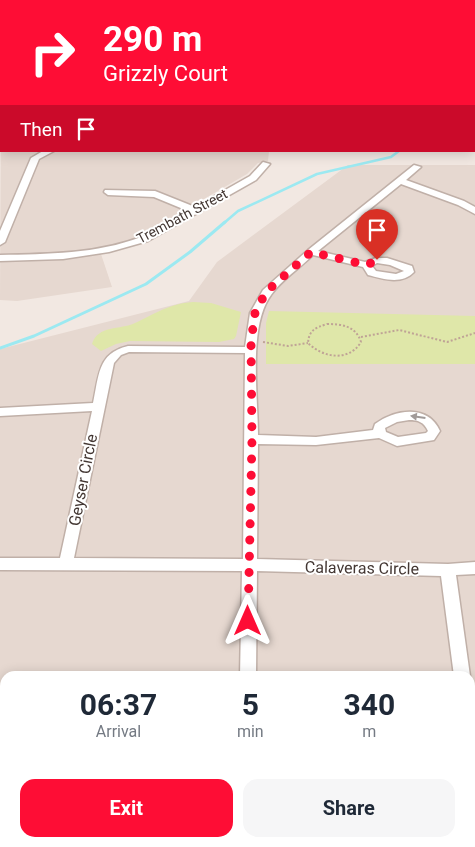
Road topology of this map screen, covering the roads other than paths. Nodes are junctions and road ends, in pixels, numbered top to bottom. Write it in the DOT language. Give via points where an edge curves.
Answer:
graph roads {
  1 [pos="48,152"];
  2 [pos="266,164"];
  3 [pos="417,167"];
  4 [pos="399,181"];
  5 [pos="108,192"];
  6 [pos="475,198"];
  7 [pos="461,203"];
  8 [pos="196,211"];
  9 [pos="475,211"];
  10 [pos="0,242"];
  11 [pos="311,252"];
  12 [pos="0,258"];
  13 [pos="367,265"];
  14 [pos="251,346"];
  15 [pos="97,407"];
  16 [pos="0,412"];
  17 [pos="380,434"];
  18 [pos="252,439"];
  19 [pos="0,564"];
  20 [pos="66,564"];
  21 [pos="249,566"];
  22 [pos="475,568"];
  23 [pos="448,570"];
  24 [pos="248,671"];
  25 [pos="461,671"];
  1 -- 10 [label="street" via="35,158"];
  2 -- 8 [label="street, Trembath Street" via="253,178"];
  3 -- 4 [label="street"];
  4 -- 7 [label="street"];
  4 -- 11 [label="street"];
  5 -- 8 [label="street" via="155,194"];
  6 -- 7 [label="street"];
  7 -- 9 [label="street"];
  8 -- 12 [label="street, Trembath Street" via="145,239 109,249 63,256"];
  11 -- 13 [label="street"];
  11 -- 14 [label="street" via="266,292 255,313"];
  14 -- 15 [label="street, Geyser Circle" via="122,351 108,362"];
  14 -- 18 [label="street"];
  15 -- 16 [label="street"];
  15 -- 20 [label="street, Geyser Circle"];
  17 -- 18 [label="street" via="316,441"];
  18 -- 21 [label="street"];
  19 -- 20 [label="street"];
  20 -- 21 [label="street"];
  21 -- 23 [label="street, Calaveras Circle"];
  21 -- 24 [label="street"];
  22 -- 23 [label="street, Calaveras Circle"];
  23 -- 25 [label="street"];
}
